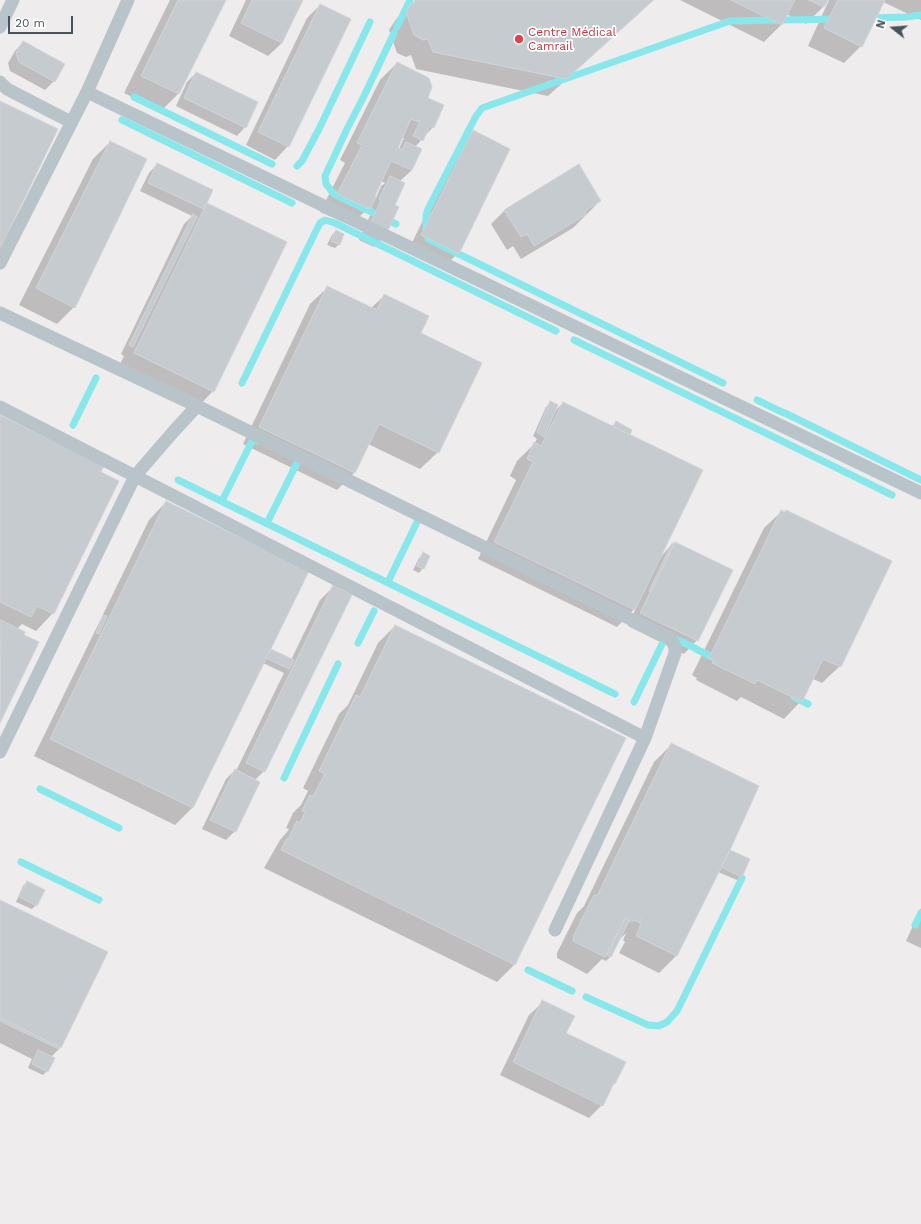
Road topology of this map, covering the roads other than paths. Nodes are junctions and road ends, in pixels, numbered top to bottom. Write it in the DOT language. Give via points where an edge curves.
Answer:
graph roads {
  1 [pos="12,0"];
  2 [pos="128,0"];
  3 [pos="0,27"];
  4 [pos="0,82"];
  5 [pos="87,92"];
  6 [pos="71,122"];
  7 [pos="0,263"];
  8 [pos="0,314"];
  9 [pos="197,406"];
  10 [pos="0,407"];
  11 [pos="135,476"];
  12 [pos="921,493"];
  13 [pos="645,738"];
  14 [pos="0,752"];
  15 [pos="555,930"];
  1 -- 3 [label="lane"];
  2 -- 5 [label="lane"];
  4 -- 6 [label="lane" via="7,90"];
  5 -- 6 [label="lane"];
  5 -- 12 [label="lane"];
  6 -- 7 [label="lane"];
  8 -- 9 [label="lane"];
  9 -- 11 [label="lane"];
  9 -- 13 [label="lane" via="671,640 675,653"];
  10 -- 11 [label="lane"];
  11 -- 13 [label="lane"];
  11 -- 14 [label="lane"];
  13 -- 15 [label="lane"];
}
